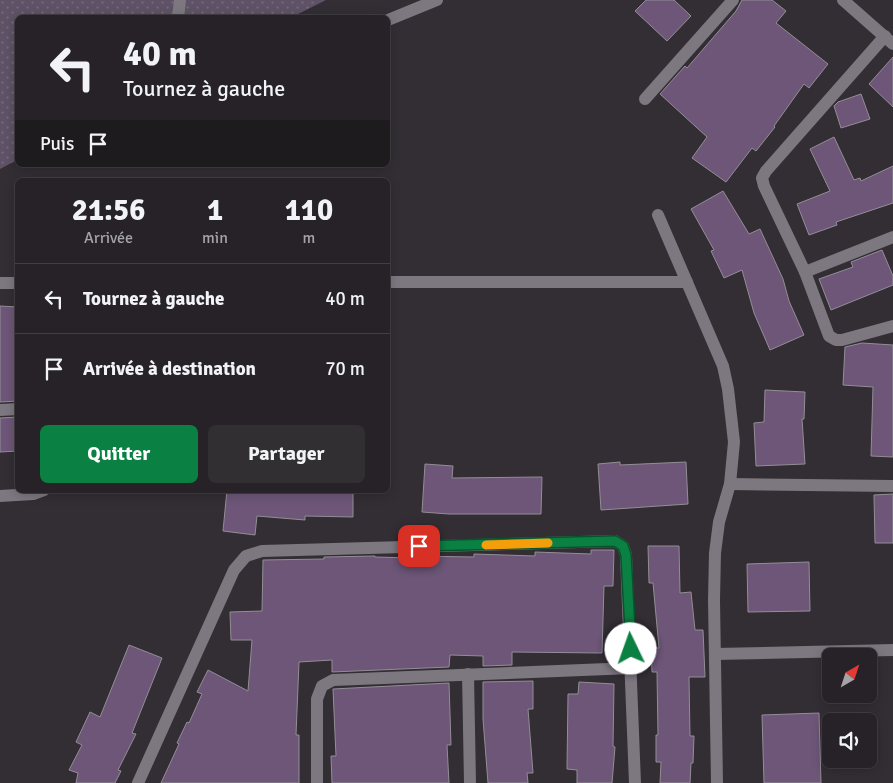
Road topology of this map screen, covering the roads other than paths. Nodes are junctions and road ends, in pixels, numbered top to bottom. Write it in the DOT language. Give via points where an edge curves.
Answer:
graph roads {
  1 [pos="180,0"];
  2 [pos="437,0"];
  3 [pos="732,0"];
  4 [pos="843,0"];
  5 [pos="178,15"];
  6 [pos="390,19"];
  7 [pos="889,40"];
  8 [pos="645,99"];
  9 [pos="658,215"];
  10 [pos="893,237"];
  11 [pos="805,272"];
  12 [pos="390,282"];
  13 [pos="687,282"];
  14 [pos="0,283"];
  15 [pos="15,283"];
  16 [pos="893,326"];
  17 [pos="15,409"];
  18 [pos="0,410"];
  19 [pos="730,484"];
  20 [pos="893,486"];
  21 [pos="36,493"];
  22 [pos="0,496"];
  23 [pos="893,650"];
  24 [pos="715,654"];
  25 [pos="632,668"];
  26 [pos="468,674"];
  27 [pos="138,783"];
  28 [pos="317,783"];
  29 [pos="470,783"];
  30 [pos="635,783"];
  31 [pos="717,783"];
  1 -- 5 [label="street"];
  2 -- 6 [label="street"];
  3 -- 8 [label="street"];
  4 -- 7 [label="street"];
  7 -- 11 [label="street" via="762,178"];
  9 -- 13 [label="street"];
  10 -- 11 [label="street"];
  11 -- 16 [label="street" via="829,336 842,340"];
  12 -- 13 [label="street"];
  13 -- 19 [label="street" via="723,366 728,389 734,442"];
  14 -- 15 [label="street"];
  17 -- 18 [label="street"];
  19 -- 20 [label="street"];
  19 -- 24 [label="street" via="719,522 716,554"];
  21 -- 22 [label="street"];
  23 -- 24 [label="street"];
  24 -- 31 [label="street"];
  25 -- 26 [label="street"];
  25 -- 27 [label="street" via="626,555 623,546 615,541 262,551 246,556 234,570"];
  25 -- 30 [label="street"];
  26 -- 28 [label="street" via="333,680 322,686 317,699"];
  26 -- 29 [label="street"];
}
